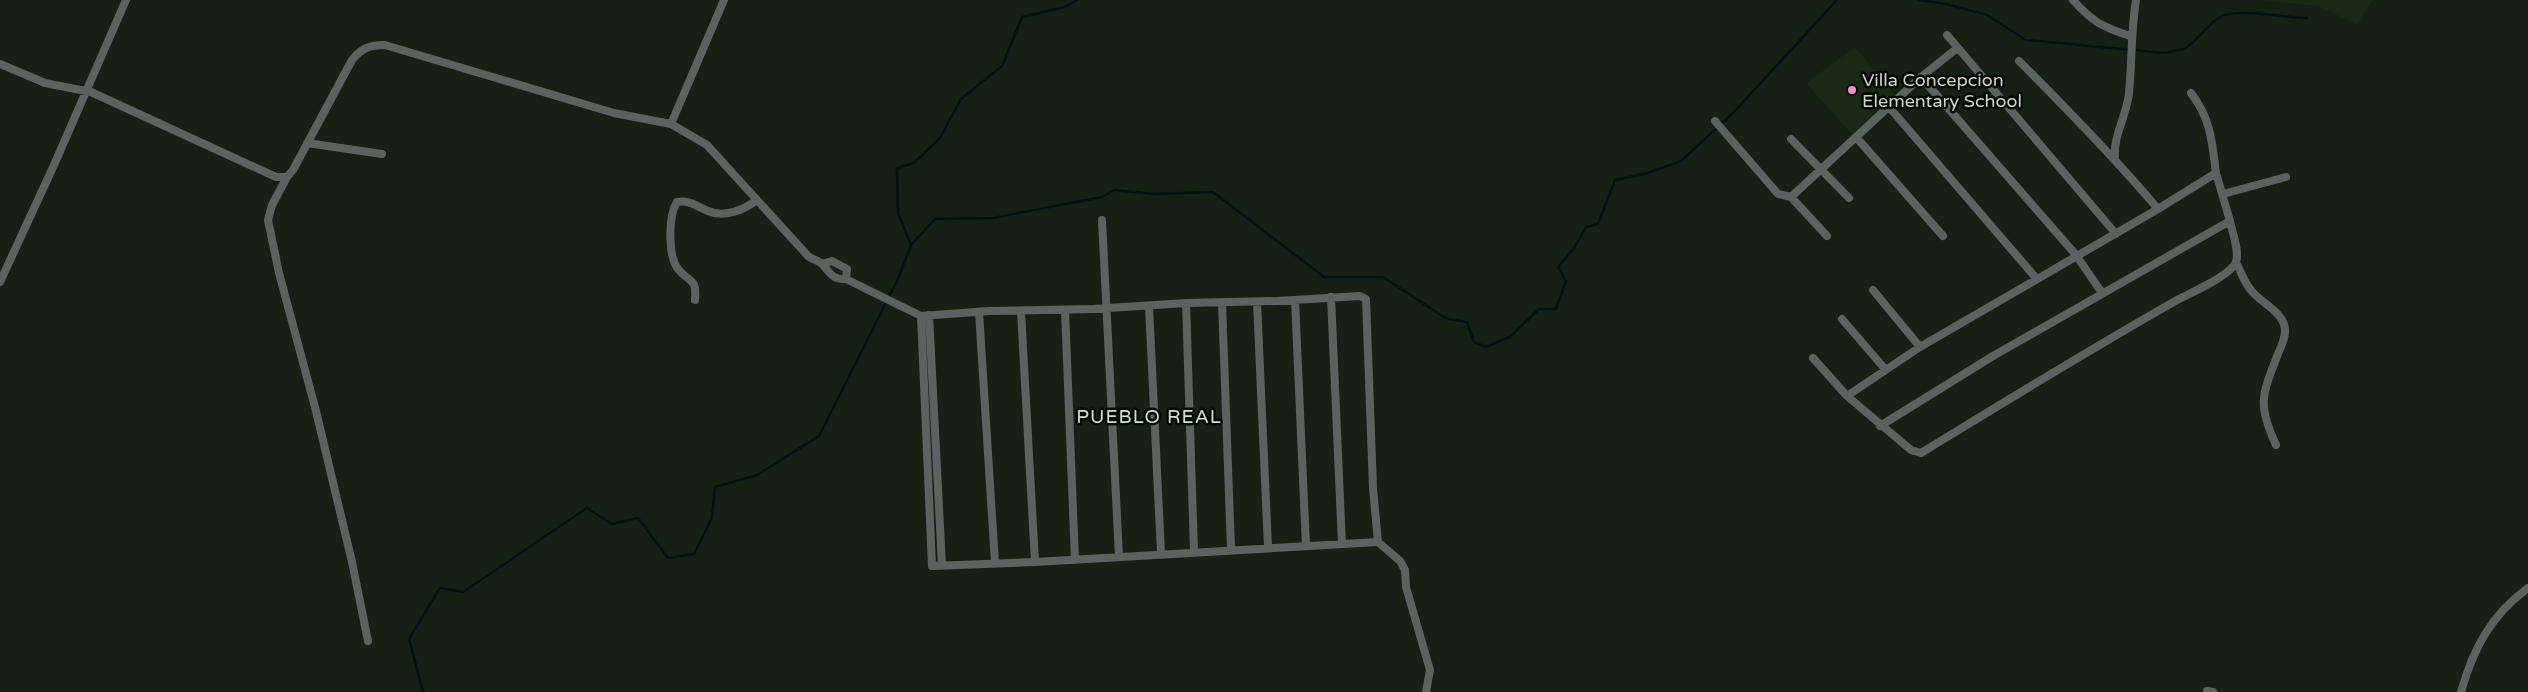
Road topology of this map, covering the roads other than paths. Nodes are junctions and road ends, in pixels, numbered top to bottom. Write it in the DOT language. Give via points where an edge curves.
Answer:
graph roads {
  1 [pos="126,0"];
  2 [pos="724,0"];
  3 [pos="2073,0"];
  4 [pos="2136,0"];
  5 [pos="1946,35"];
  6 [pos="2130,38"];
  7 [pos="1956,49"];
  8 [pos="2020,61"];
  9 [pos="0,64"];
  10 [pos="1921,77"];
  11 [pos="86,90"];
  12 [pos="2191,92"];
  13 [pos="1889,107"];
  14 [pos="1715,121"];
  15 [pos="671,124"];
  16 [pos="1856,137"];
  17 [pos="1791,139"];
  18 [pos="307,143"];
  19 [pos="382,154"];
  20 [pos="2115,158"];
  21 [pos="1821,168"];
  22 [pos="2216,173"];
  23 [pos="287,177"];
  24 [pos="2286,177"];
  25 [pos="2223,194"];
  26 [pos="1791,197"];
  27 [pos="1849,198"];
  28 [pos="757,200"];
  29 [pos="2158,209"];
  30 [pos="1102,220"];
  31 [pos="2230,221"];
  32 [pos="2116,234"];
  33 [pos="1827,236"];
  34 [pos="1943,236"];
  35 [pos="2076,255"];
  36 [pos="2236,262"];
  37 [pos="822,264"];
  38 [pos="2036,278"];
  39 [pos="846,279"];
  40 [pos="0,282"];
  41 [pos="1873,290"];
  42 [pos="2102,293"];
  43 [pos="1331,297"];
  44 [pos="695,300"];
  45 [pos="1296,300"];
  46 [pos="1257,302"];
  47 [pos="1186,303"];
  48 [pos="1222,303"];
  49 [pos="1149,306"];
  50 [pos="1106,308"];
  51 [pos="1065,310"];
  52 [pos="1021,311"];
  53 [pos="979,312"];
  54 [pos="925,316"];
  55 [pos="1842,319"];
  56 [pos="1920,347"];
  57 [pos="1813,358"];
  58 [pos="1885,369"];
  59 [pos="1847,396"];
  60 [pos="1880,426"];
  61 [pos="2276,445"];
  62 [pos="1378,542"];
  63 [pos="1342,544"];
  64 [pos="1306,546"];
  65 [pos="1268,547"];
  66 [pos="1231,549"];
  67 [pos="1194,551"];
  68 [pos="1161,553"];
  69 [pos="1119,556"];
  70 [pos="1075,560"];
  71 [pos="1035,562"];
  72 [pos="995,563"];
  73 [pos="2528,588"];
  74 [pos="368,640"];
  75 [pos="1426,692"];
  76 [pos="2461,692"];
  1 -- 11 [label="street"];
  2 -- 15 [label="street"];
  3 -- 6 [label="street" via="2088,17"];
  4 -- 6 [label="street"];
  5 -- 7 [label="street"];
  6 -- 20 [label="street" via="2129,92"];
  7 -- 10 [label="street"];
  7 -- 32 [label="street"];
  8 -- 20 [label="street"];
  9 -- 11 [label="street" via="45,83"];
  10 -- 13 [label="street"];
  10 -- 35 [label="street"];
  11 -- 23 [label="street" via="276,177"];
  11 -- 40 [label="street"];
  12 -- 22 [label="street" via="2209,124"];
  13 -- 16 [label="street"];
  13 -- 38 [label="street"];
  14 -- 26 [label="street" via="1778,194"];
  15 -- 18 [label="street" via="614,113 385,44 371,45 352,60"];
  15 -- 28 [label="street" via="707,145"];
  16 -- 21 [label="street"];
  16 -- 34 [label="street"];
  17 -- 21 [label="street"];
  18 -- 19 [label="street"];
  18 -- 23 [label="street"];
  20 -- 29 [label="street"];
  21 -- 26 [label="street"];
  21 -- 27 [label="street"];
  22 -- 25 [label="street"];
  22 -- 29 [label="street"];
  23 -- 74 [label="street" via="268,220 352,562"];
  24 -- 25 [label="street"];
  25 -- 31 [label="street"];
  26 -- 33 [label="street"];
  28 -- 37 [label="street" via="808,256"];
  28 -- 44 [label="street" via="724,214 686,201 678,202 673,209 670,218 672,256 678,269 696,286"];
  29 -- 32 [label="street"];
  30 -- 50 [label="street"];
  31 -- 36 [label="street"];
  31 -- 42 [label="street"];
  32 -- 35 [label="street"];
  35 -- 38 [label="street"];
  35 -- 42 [label="street"];
  36 -- 60 [label="street" via="2216,279 1921,453 1914,452"];
  36 -- 61 [label="street" via="2250,290 2282,320 2285,329 2264,389 2262,406"];
  37 -- 39 [label="street" via="838,280"];
  37 -- 39 [label="street" via="832,261 847,270"];
  38 -- 56 [label="street"];
  39 -- 54 [label="street"];
  41 -- 56 [label="street"];
  42 -- 60 [label="street"];
  43 -- 45 [label="street"];
  43 -- 62 [label="street" via="1360,296 1366,299"];
  43 -- 63 [label="street"];
  45 -- 46 [label="street"];
  45 -- 64 [label="street"];
  46 -- 48 [label="street"];
  46 -- 65 [label="street"];
  47 -- 48 [label="street"];
  47 -- 49 [label="street"];
  47 -- 67 [label="street"];
  48 -- 66 [label="street"];
  49 -- 50 [label="street"];
  49 -- 68 [label="street"];
  50 -- 51 [label="street"];
  50 -- 69 [label="street"];
  51 -- 52 [label="street"];
  51 -- 70 [label="street"];
  52 -- 53 [label="street"];
  52 -- 71 [label="street"];
  53 -- 54 [label="street"];
  53 -- 72 [label="street"];
  54 -- 72 [label="street" via="932,566"];
  55 -- 58 [label="street"];
  56 -- 58 [label="street"];
  57 -- 59 [label="street"];
  58 -- 59 [label="street"];
  59 -- 60 [label="street"];
  62 -- 63 [label="street"];
  62 -- 75 [label="street" via="1400,561 1405,570 1406,587 1430,670"];
  63 -- 64 [label="street"];
  64 -- 65 [label="street"];
  65 -- 66 [label="street"];
  66 -- 67 [label="street"];
  67 -- 68 [label="street"];
  68 -- 69 [label="street"];
  69 -- 70 [label="street"];
  70 -- 71 [label="street"];
  71 -- 72 [label="street"];
  73 -- 76 [label="street" via="2488,629 2470,659"];
}
